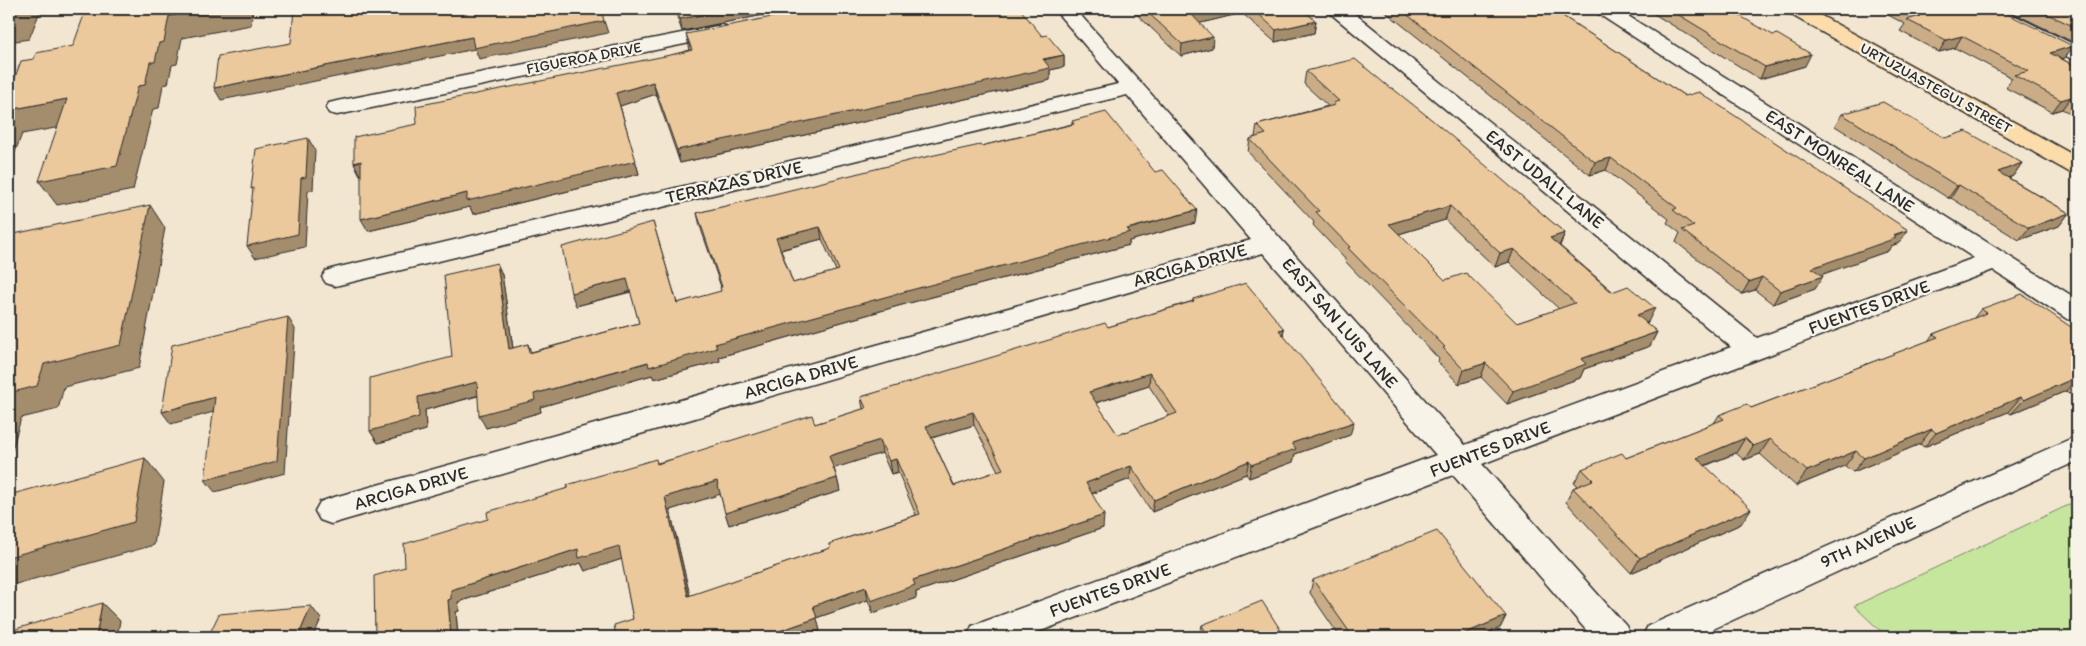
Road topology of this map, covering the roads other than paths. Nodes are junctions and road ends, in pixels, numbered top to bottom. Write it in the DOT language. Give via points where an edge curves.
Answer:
graph roads {
  1 [pos="1064,9"];
  2 [pos="1337,9"];
  3 [pos="1604,9"];
  4 [pos="1795,9"];
  5 [pos="1986,9"];
  6 [pos="744,26"];
  7 [pos="2077,54"];
  8 [pos="1134,87"];
  9 [pos="337,108"];
  10 [pos="2077,167"];
  11 [pos="1270,243"];
  12 [pos="1995,260"];
  13 [pos="334,277"];
  14 [pos="2077,312"];
  15 [pos="1753,350"];
  16 [pos="2077,448"];
  17 [pos="1460,460"];
  18 [pos="331,511"];
  19 [pos="984,637"];
  20 [pos="1614,637"];
  21 [pos="1660,637"];
  1 -- 8 [label="street, EAST SAN LUIS LANE"];
  2 -- 15 [label="street, EAST UDALL LANE"];
  3 -- 12 [label="street, EAST MONREAL LANE"];
  4 -- 10 [label="main road, URTUZUASTEGUI STREET"];
  5 -- 7 [label="street"];
  6 -- 9 [label="street, FIGUEROA DRIVE"];
  8 -- 11 [label="street, EAST SAN LUIS LANE"];
  8 -- 13 [label="street, TERRAZAS DRIVE"];
  11 -- 17 [label="street, EAST SAN LUIS LANE"];
  11 -- 18 [label="street, ARCIGA DRIVE"];
  12 -- 14 [label="street, EAST MONREAL LANE"];
  12 -- 15 [label="street, FUENTES DRIVE"];
  15 -- 17 [label="street, FUENTES DRIVE"];
  16 -- 21 [label="street, 9TH AVENUE"];
  17 -- 19 [label="street, FUENTES DRIVE"];
  17 -- 20 [label="street, EAST SAN LUIS LANE"];
}
